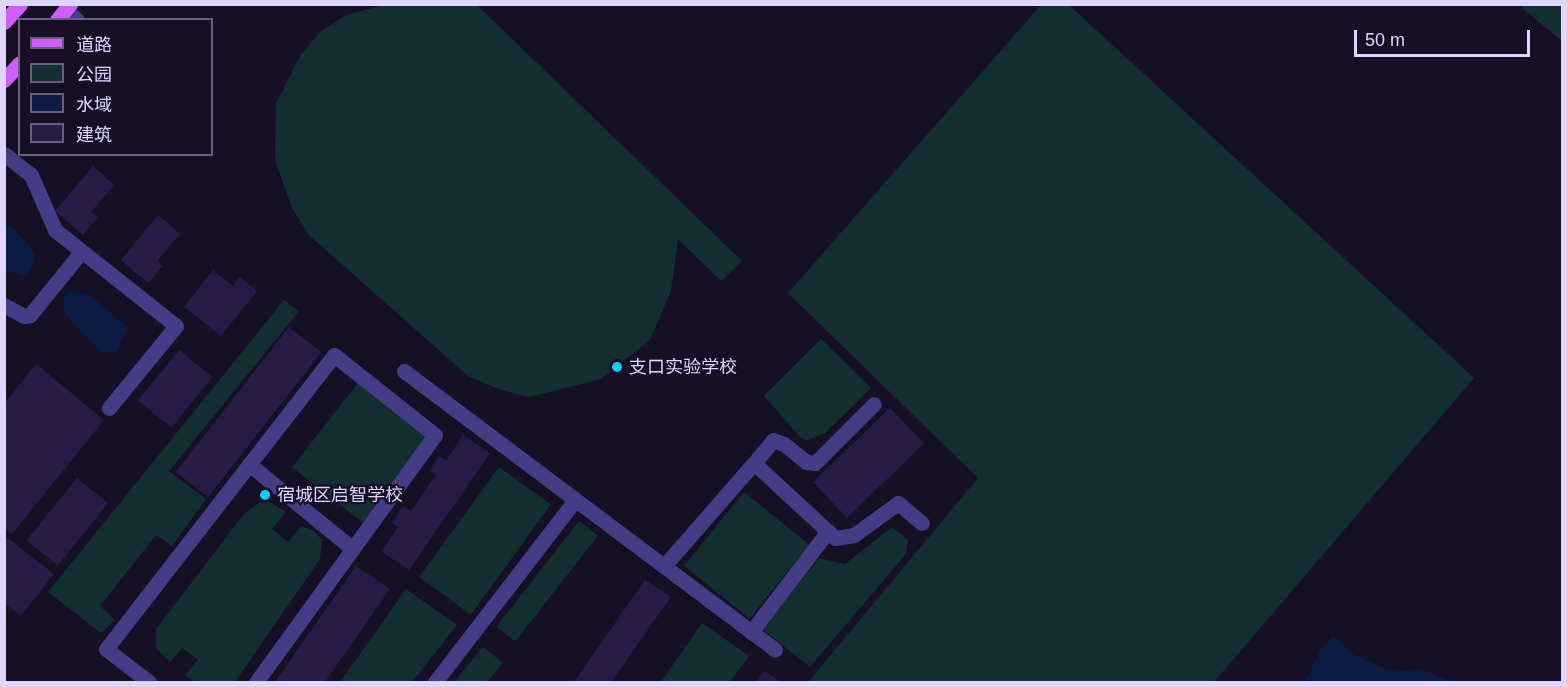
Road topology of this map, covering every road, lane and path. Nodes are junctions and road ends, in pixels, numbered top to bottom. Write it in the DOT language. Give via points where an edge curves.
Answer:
graph roads {
  1 [pos="20,4"];
  2 [pos="4,22"];
  3 [pos="18,65"];
  4 [pos="4,80"];
  5 [pos="4,153"];
  6 [pos="82,251"];
  7 [pos="4,305"];
  8 [pos="404,371"];
  9 [pos="874,404"];
  10 [pos="110,408"];
  11 [pos="754,463"];
  12 [pos="249,464"];
  13 [pos="575,500"];
  14 [pos="922,523"];
  15 [pos="828,531"];
  16 [pos="353,549"];
  17 [pos="664,566"];
  18 [pos="751,632"];
  19 [pos="775,650"];
  20 [pos="149,682"];
  21 [pos="256,682"];
  22 [pos="435,682"];
  1 -- 2 [label="main road"];
  3 -- 4 [label="main road"];
  5 -- 6 [label="lane" via="31,175 55,230"];
  6 -- 7 [label="lane" via="30,315 24,316"];
  6 -- 10 [label="lane" via="176,326"];
  8 -- 13 [label="lane"];
  9 -- 11 [label="lane" via="815,463 806,462 773,440"];
  11 -- 15 [label="lane"];
  11 -- 17 [label="lane"];
  12 -- 16 [label="lane"];
  12 -- 16 [label="lane" via="334,355 435,435"];
  12 -- 20 [label="lane" via="106,649"];
  13 -- 17 [label="lane"];
  13 -- 22 [label="lane"];
  14 -- 15 [label="lane" via="898,503 854,535 835,538"];
  15 -- 18 [label="lane"];
  16 -- 21 [label="lane"];
  17 -- 18 [label="lane"];
  18 -- 19 [label="lane"];
}
